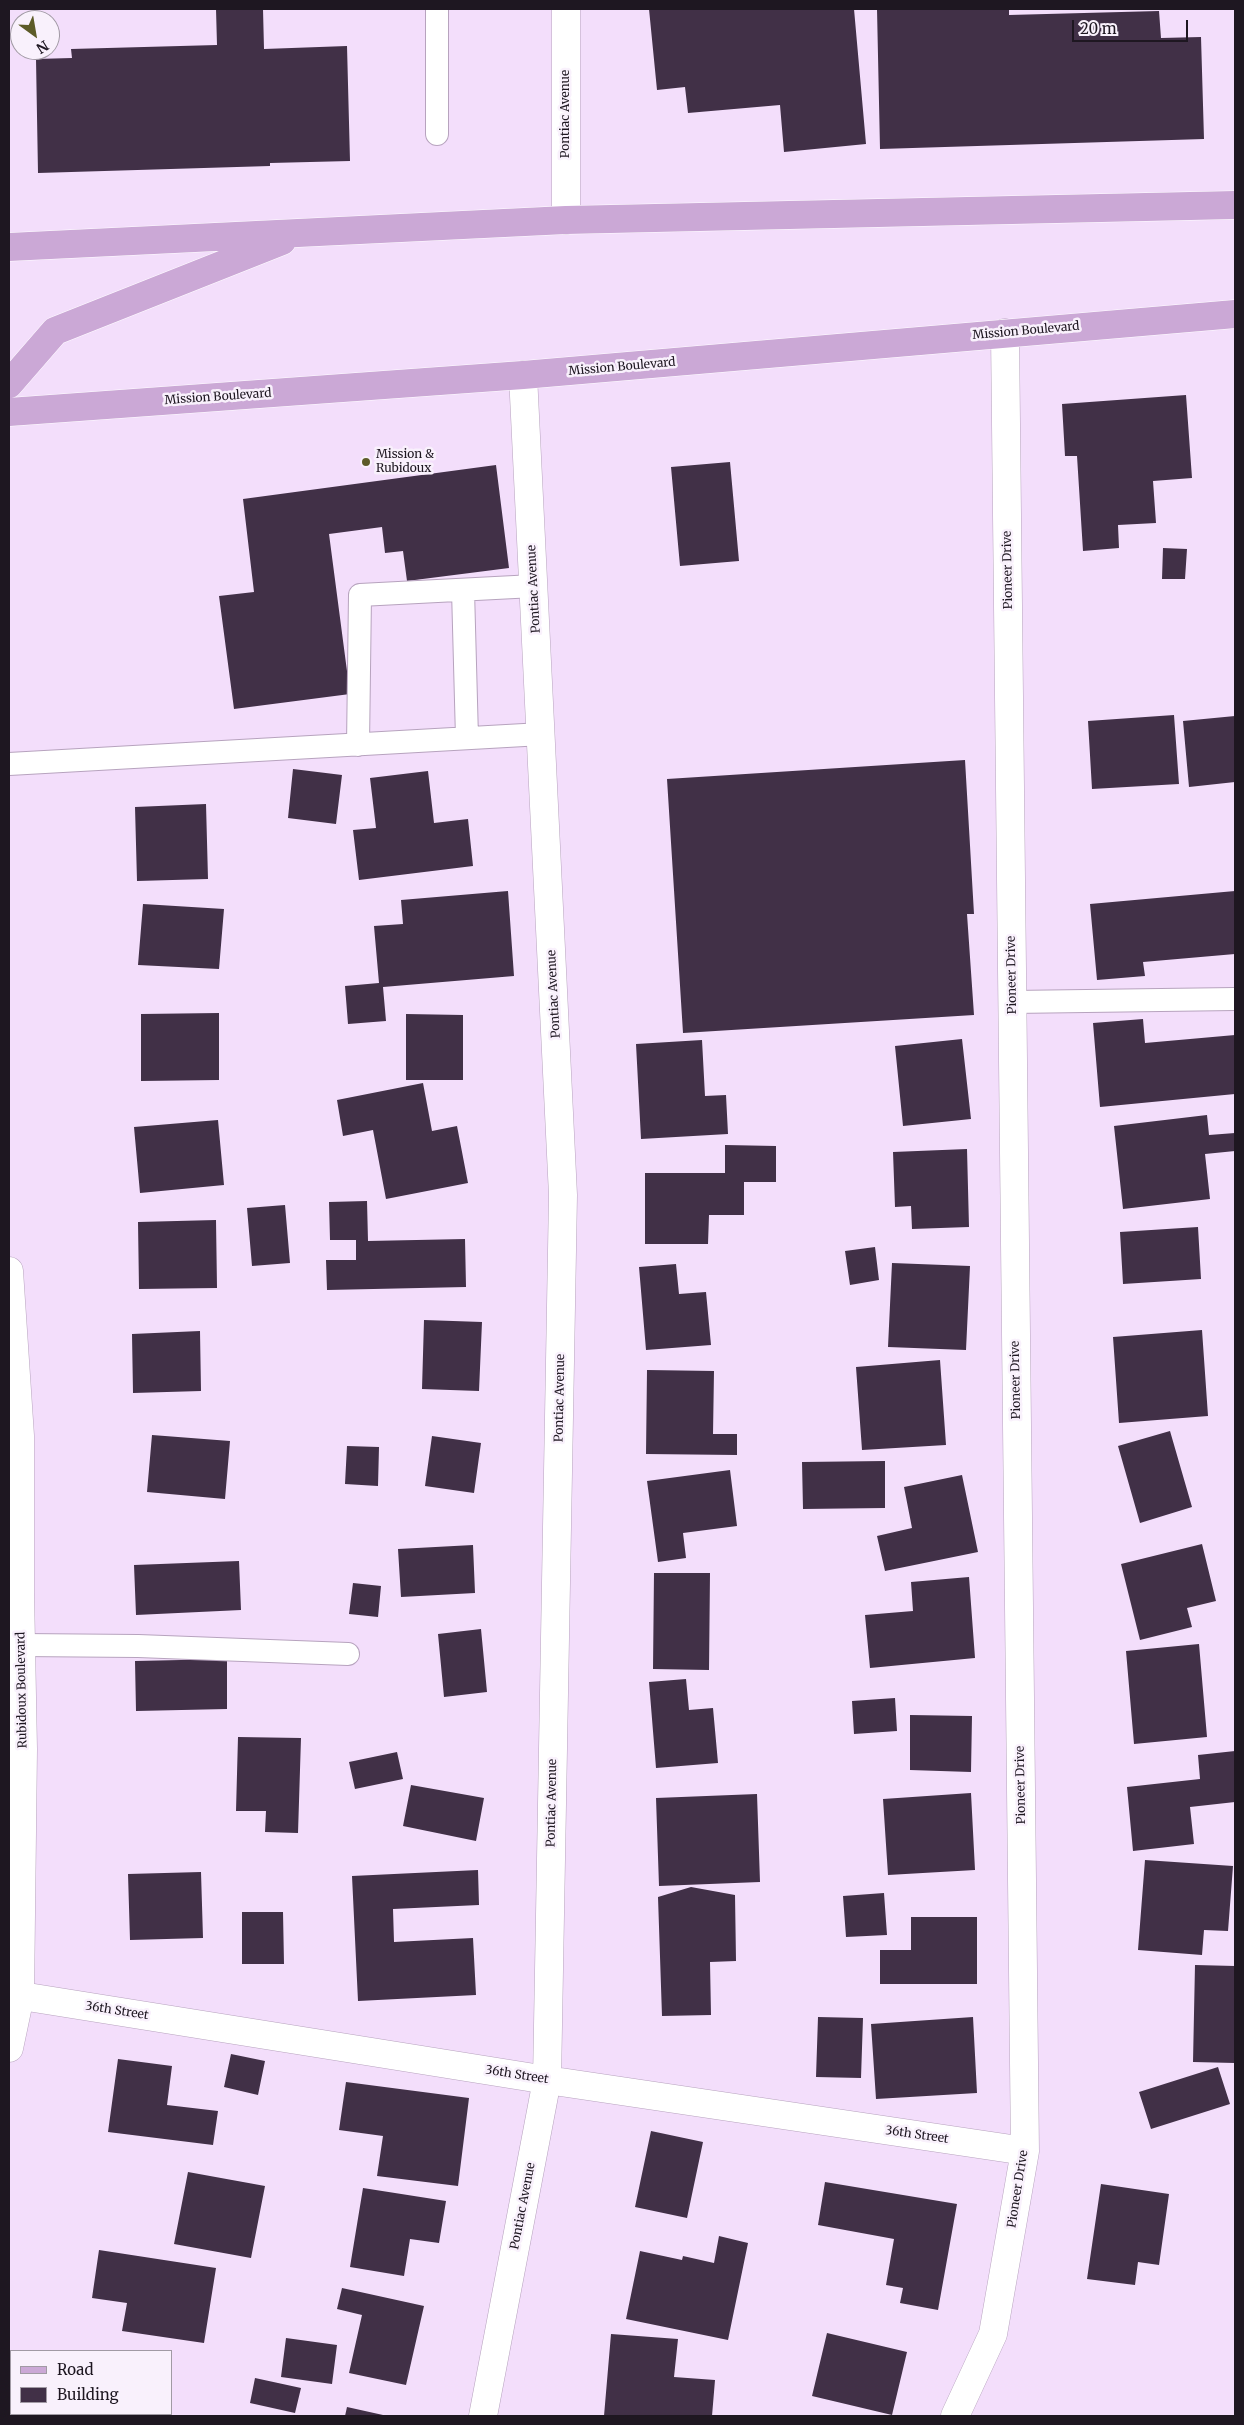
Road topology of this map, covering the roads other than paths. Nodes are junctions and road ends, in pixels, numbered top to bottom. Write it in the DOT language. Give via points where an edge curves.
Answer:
graph roads {
  1 [pos="436,9"];
  2 [pos="566,9"];
  3 [pos="437,134"];
  4 [pos="1235,205"];
  5 [pos="566,220"];
  6 [pos="302,233"];
  7 [pos="9,247"];
  8 [pos="1235,314"];
  9 [pos="1005,333"];
  10 [pos="523,376"];
  11 [pos="9,384"];
  12 [pos="9,412"];
  13 [pos="534,586"];
  14 [pos="463,590"];
  15 [pos="542,734"];
  16 [pos="467,738"];
  17 [pos="358,744"];
  18 [pos="9,764"];
  19 [pos="1235,998"];
  20 [pos="1012,1002"];
  21 [pos="9,1272"];
  22 [pos="14,1436"];
  23 [pos="14,1593"];
  24 [pos="21,1645"];
  25 [pos="348,1654"];
  26 [pos="16,1749"];
  27 [pos="14,1995"];
  28 [pos="9,2048"];
  29 [pos="547,2080"];
  30 [pos="1025,2151"];
  31 [pos="484,2416"];
  32 [pos="955,2416"];
  1 -- 3 [label="lane"];
  2 -- 5 [label="street, Pontiac Avenue"];
  4 -- 5 [label="main road"];
  5 -- 6 [label="main road"];
  6 -- 7 [label="main road"];
  6 -- 11 [label="main road" via="55,331"];
  8 -- 9 [label="main road, Mission Boulevard"];
  9 -- 10 [label="main road, Mission Boulevard"];
  9 -- 20 [label="street, Pioneer Drive"];
  10 -- 12 [label="main road, Mission Boulevard"];
  10 -- 13 [label="street, Pontiac Avenue"];
  13 -- 14 [label="lane"];
  13 -- 15 [label="street, Pontiac Avenue"];
  14 -- 16 [label="lane"];
  14 -- 17 [label="lane" via="360,595"];
  15 -- 16 [label="lane"];
  15 -- 29 [label="street, Pontiac Avenue" via="564,1195"];
  16 -- 17 [label="lane"];
  17 -- 18 [label="lane"];
  19 -- 20 [label="lane"];
  20 -- 30 [label="street, Pioneer Drive"];
  21 -- 22 [label="street, Rubidoux Boulevard"];
  22 -- 23 [label="street, Rubidoux Boulevard"];
  23 -- 24 [label="street, Rubidoux Boulevard"];
  24 -- 25 [label="lane"];
  24 -- 26 [label="street, Rubidoux Boulevard"];
  26 -- 27 [label="street, Rubidoux Boulevard"];
  27 -- 28 [label="street, Rubidoux Boulevard"];
  27 -- 29 [label="street, 36th Street"];
  29 -- 30 [label="street, 36th Street"];
  29 -- 31 [label="street, Pontiac Avenue"];
  30 -- 32 [label="street, Pioneer Drive" via="993,2334"];
}
